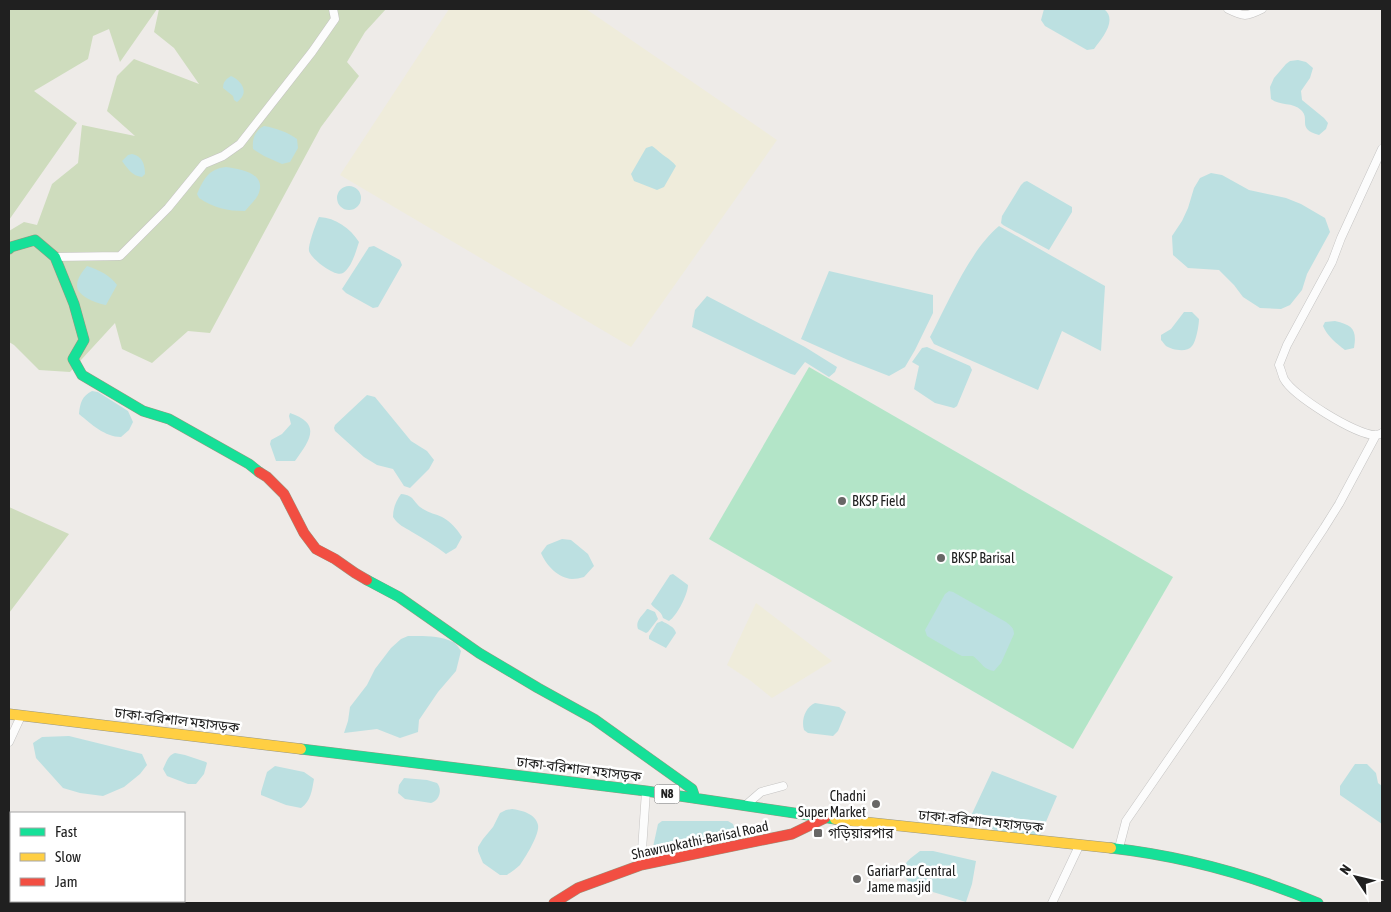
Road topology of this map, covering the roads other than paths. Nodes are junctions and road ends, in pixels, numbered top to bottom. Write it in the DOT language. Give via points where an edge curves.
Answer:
graph roads {
  1 [pos="333,9"];
  2 [pos="1228,9"];
  3 [pos="1262,9"];
  4 [pos="1382,148"];
  5 [pos="9,249"];
  6 [pos="54,257"];
  7 [pos="1379,434"];
  8 [pos="9,714"];
  9 [pos="21,716"];
  10 [pos="9,742"];
  11 [pos="783,786"];
  12 [pos="646,791"];
  13 [pos="695,798"];
  14 [pos="745,806"];
  15 [pos="824,818"];
  16 [pos="1079,846"];
  17 [pos="1117,849"];
  18 [pos="641,865"];
  19 [pos="554,903"];
  20 [pos="1052,903"];
  21 [pos="1318,903"];
  1 -- 6 [label="street" via="335,19 240,144 224,156 204,164 168,208 120,256"];
  2 -- 3 [label="street" via="1249,16"];
  4 -- 7 [label="street" via="1332,262 1279,365 1285,380 1322,412 1360,432"];
  5 -- 6 [label="main road" via="34,240"];
  6 -- 13 [label="main road" via="74,304 84,340 74,359 82,375 143,411 169,419 249,464 284,494 316,548 400,597 479,653 614,732 692,788"];
  7 -- 17 [label="street" via="1324,528 1126,821"];
  8 -- 9 [label="main road, ঢাকা-বরিশাল মহাসড়ক / N8"];
  9 -- 10 [label="street"];
  9 -- 12 [label="main road, ঢাকা-বরিশাল মহাসড়ক / N8"];
  11 -- 14 [label="street" via="761,792"];
  12 -- 13 [label="main road, ঢাকা-বরিশাল মহাসড়ক / N8"];
  12 -- 18 [label="street"];
  13 -- 14 [label="main road, ঢাকা-বরিশাল মহাসড়ক / N8"];
  14 -- 15 [label="main road, ঢাকা-বরিশাল মহাসড়ক / N8"];
  15 -- 16 [label="main road, ঢাকা-বরিশাল মহাসড়ক / N8"];
  15 -- 18 [label="main road, Shawrupkathi-Barisal Road" via="792,834"];
  16 -- 17 [label="main road, ঢাকা-বরিশাল মহাসড়ক / N8"];
  16 -- 20 [label="street"];
  17 -- 21 [label="main road, ঢাকা-বরিশাল মহাসড়ক / N8" via="1252,877"];
  18 -- 19 [label="main road, Shawrupkathi-Barisal Road" via="578,888"];
}
